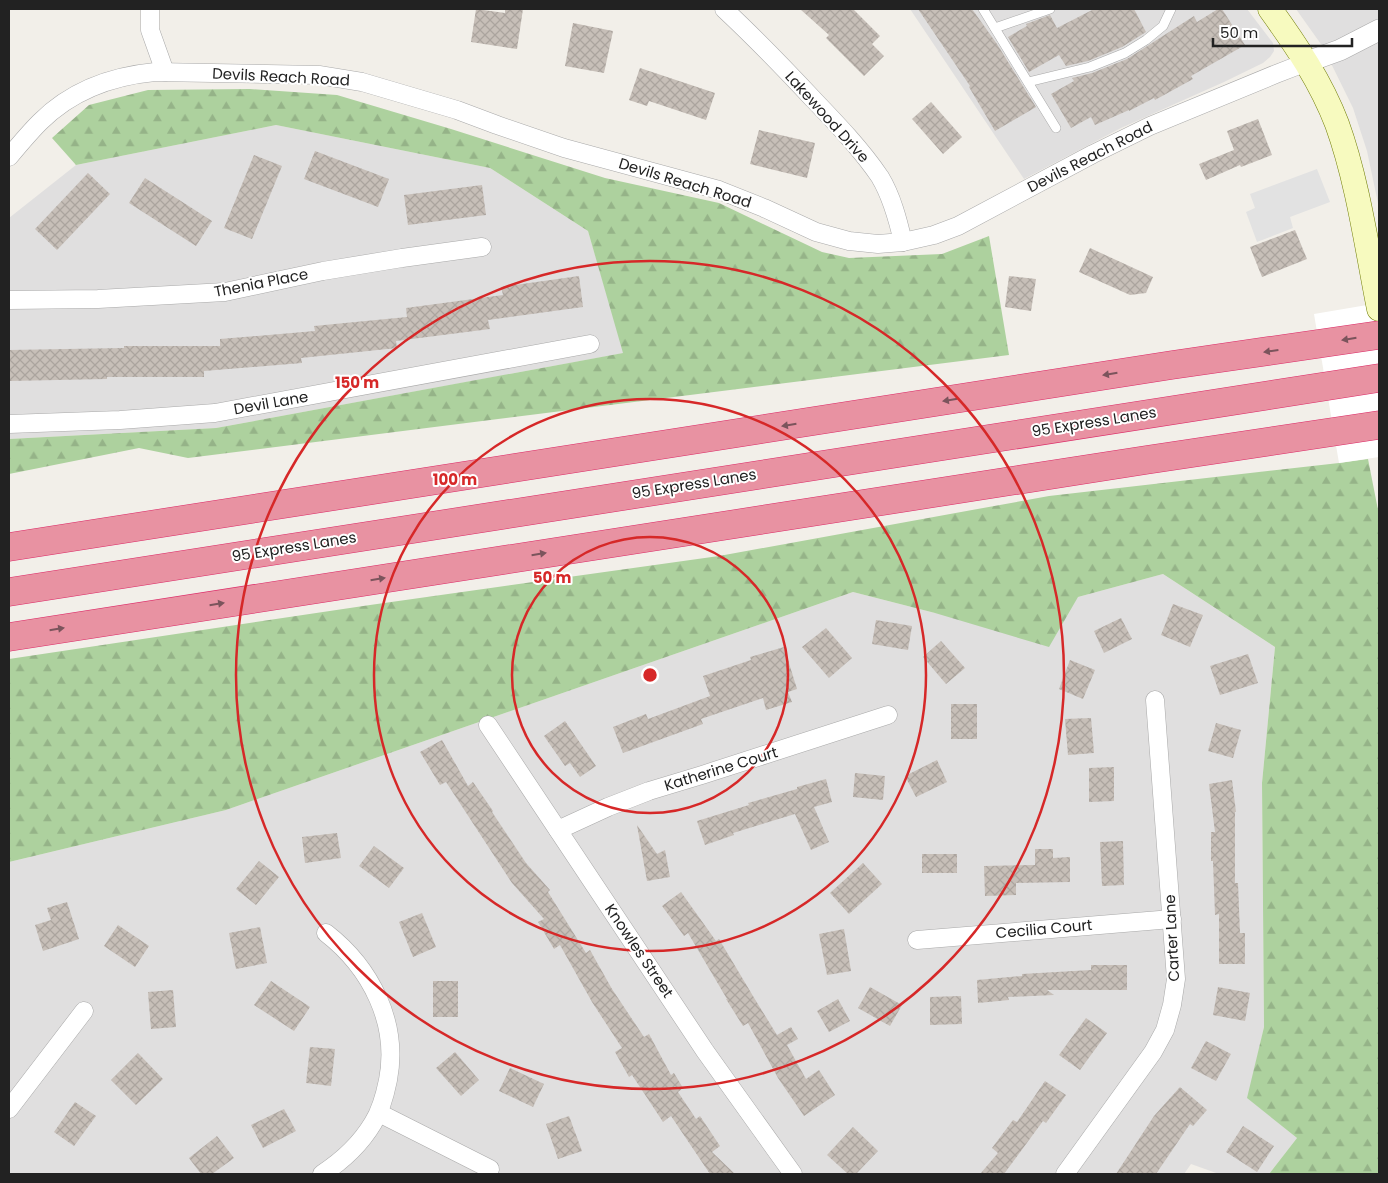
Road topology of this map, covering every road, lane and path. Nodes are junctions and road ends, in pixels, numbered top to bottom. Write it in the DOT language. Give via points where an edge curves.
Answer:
graph roads {
  1 [pos="150,9"];
  2 [pos="724,9"];
  3 [pos="984,9"];
  4 [pos="1050,9"];
  5 [pos="1171,9"];
  6 [pos="1270,9"];
  7 [pos="995,28"];
  8 [pos="1379,30"];
  9 [pos="1307,62"];
  10 [pos="164,72"];
  11 [pos="1028,82"];
  12 [pos="1056,128"];
  13 [pos="9,157"];
  14 [pos="903,242"];
  15 [pos="482,247"];
  16 [pos="9,300"];
  17 [pos="1379,310"];
  18 [pos="1379,334"];
  19 [pos="590,344"];
  20 [pos="1379,378"];
  21 [pos="9,424"];
  22 [pos="1379,425"];
  23 [pos="9,547"];
  24 [pos="9,592"];
  25 [pos="9,637"];
  26 [pos="1155,700"];
  27 [pos="888,716"];
  28 [pos="488,725"];
  29 [pos="558,830"];
  30 [pos="1172,918"];
  31 [pos="326,933"];
  32 [pos="917,940"];
  33 [pos="84,1010"];
  34 [pos="9,1109"];
  35 [pos="378,1113"];
  36 [pos="490,1169"];
  37 [pos="322,1174"];
  38 [pos="794,1174"];
  39 [pos="1065,1174"];
  1 -- 10 [label="street" via="150,30"];
  2 -- 14 [label="street, Lakewood Drive" via="840,127 874,169 891,200"];
  3 -- 7 [label="lane"];
  4 -- 7 [label="lane"];
  5 -- 11 [label="lane" via="1163,26 1125,53 1090,67"];
  6 -- 9 [label="main road"];
  7 -- 11 [label="lane"];
  8 -- 9 [label="street, Devils Reach Road"];
  9 -- 14 [label="street, Devils Reach Road" via="1150,126 958,226"];
  9 -- 17 [label="main road" via="1337,124 1344,148 1357,196"];
  10 -- 13 [label="street, Devils Reach Road" via="111,80 85,90 52,111"];
  10 -- 14 [label="street, Devils Reach Road" via="319,75 362,82 449,107 564,148 720,190 827,236 861,243"];
  11 -- 12 [label="lane"];
  15 -- 16 [label="street, Thenia Place" via="323,271 225,292"];
  18 -- 23 [label="highway, one-way"];
  19 -- 21 [label="street, Devil Lane" via="215,413"];
  20 -- 24 [label="highway, 95 Express Lanes"];
  25 -- 22 [label="highway, one-way"];
  26 -- 30 [label="street, Carter Lane"];
  27 -- 29 [label="street, Katherine Court" via="650,791 608,806"];
  28 -- 29 [label="street, Knowles Street"];
  29 -- 38 [label="street, Knowles Street" via="705,1051"];
  30 -- 32 [label="street, Cecilia Court"];
  30 -- 39 [label="street, Carter Lane" via="1176,979 1164,1030 1153,1052"];
  31 -- 35 [label="street" via="353,958 369,979 388,1027 390,1072"];
  33 -- 34 [label="street"];
  35 -- 36 [label="street"];
  35 -- 37 [label="street" via="354,1147"];
}
